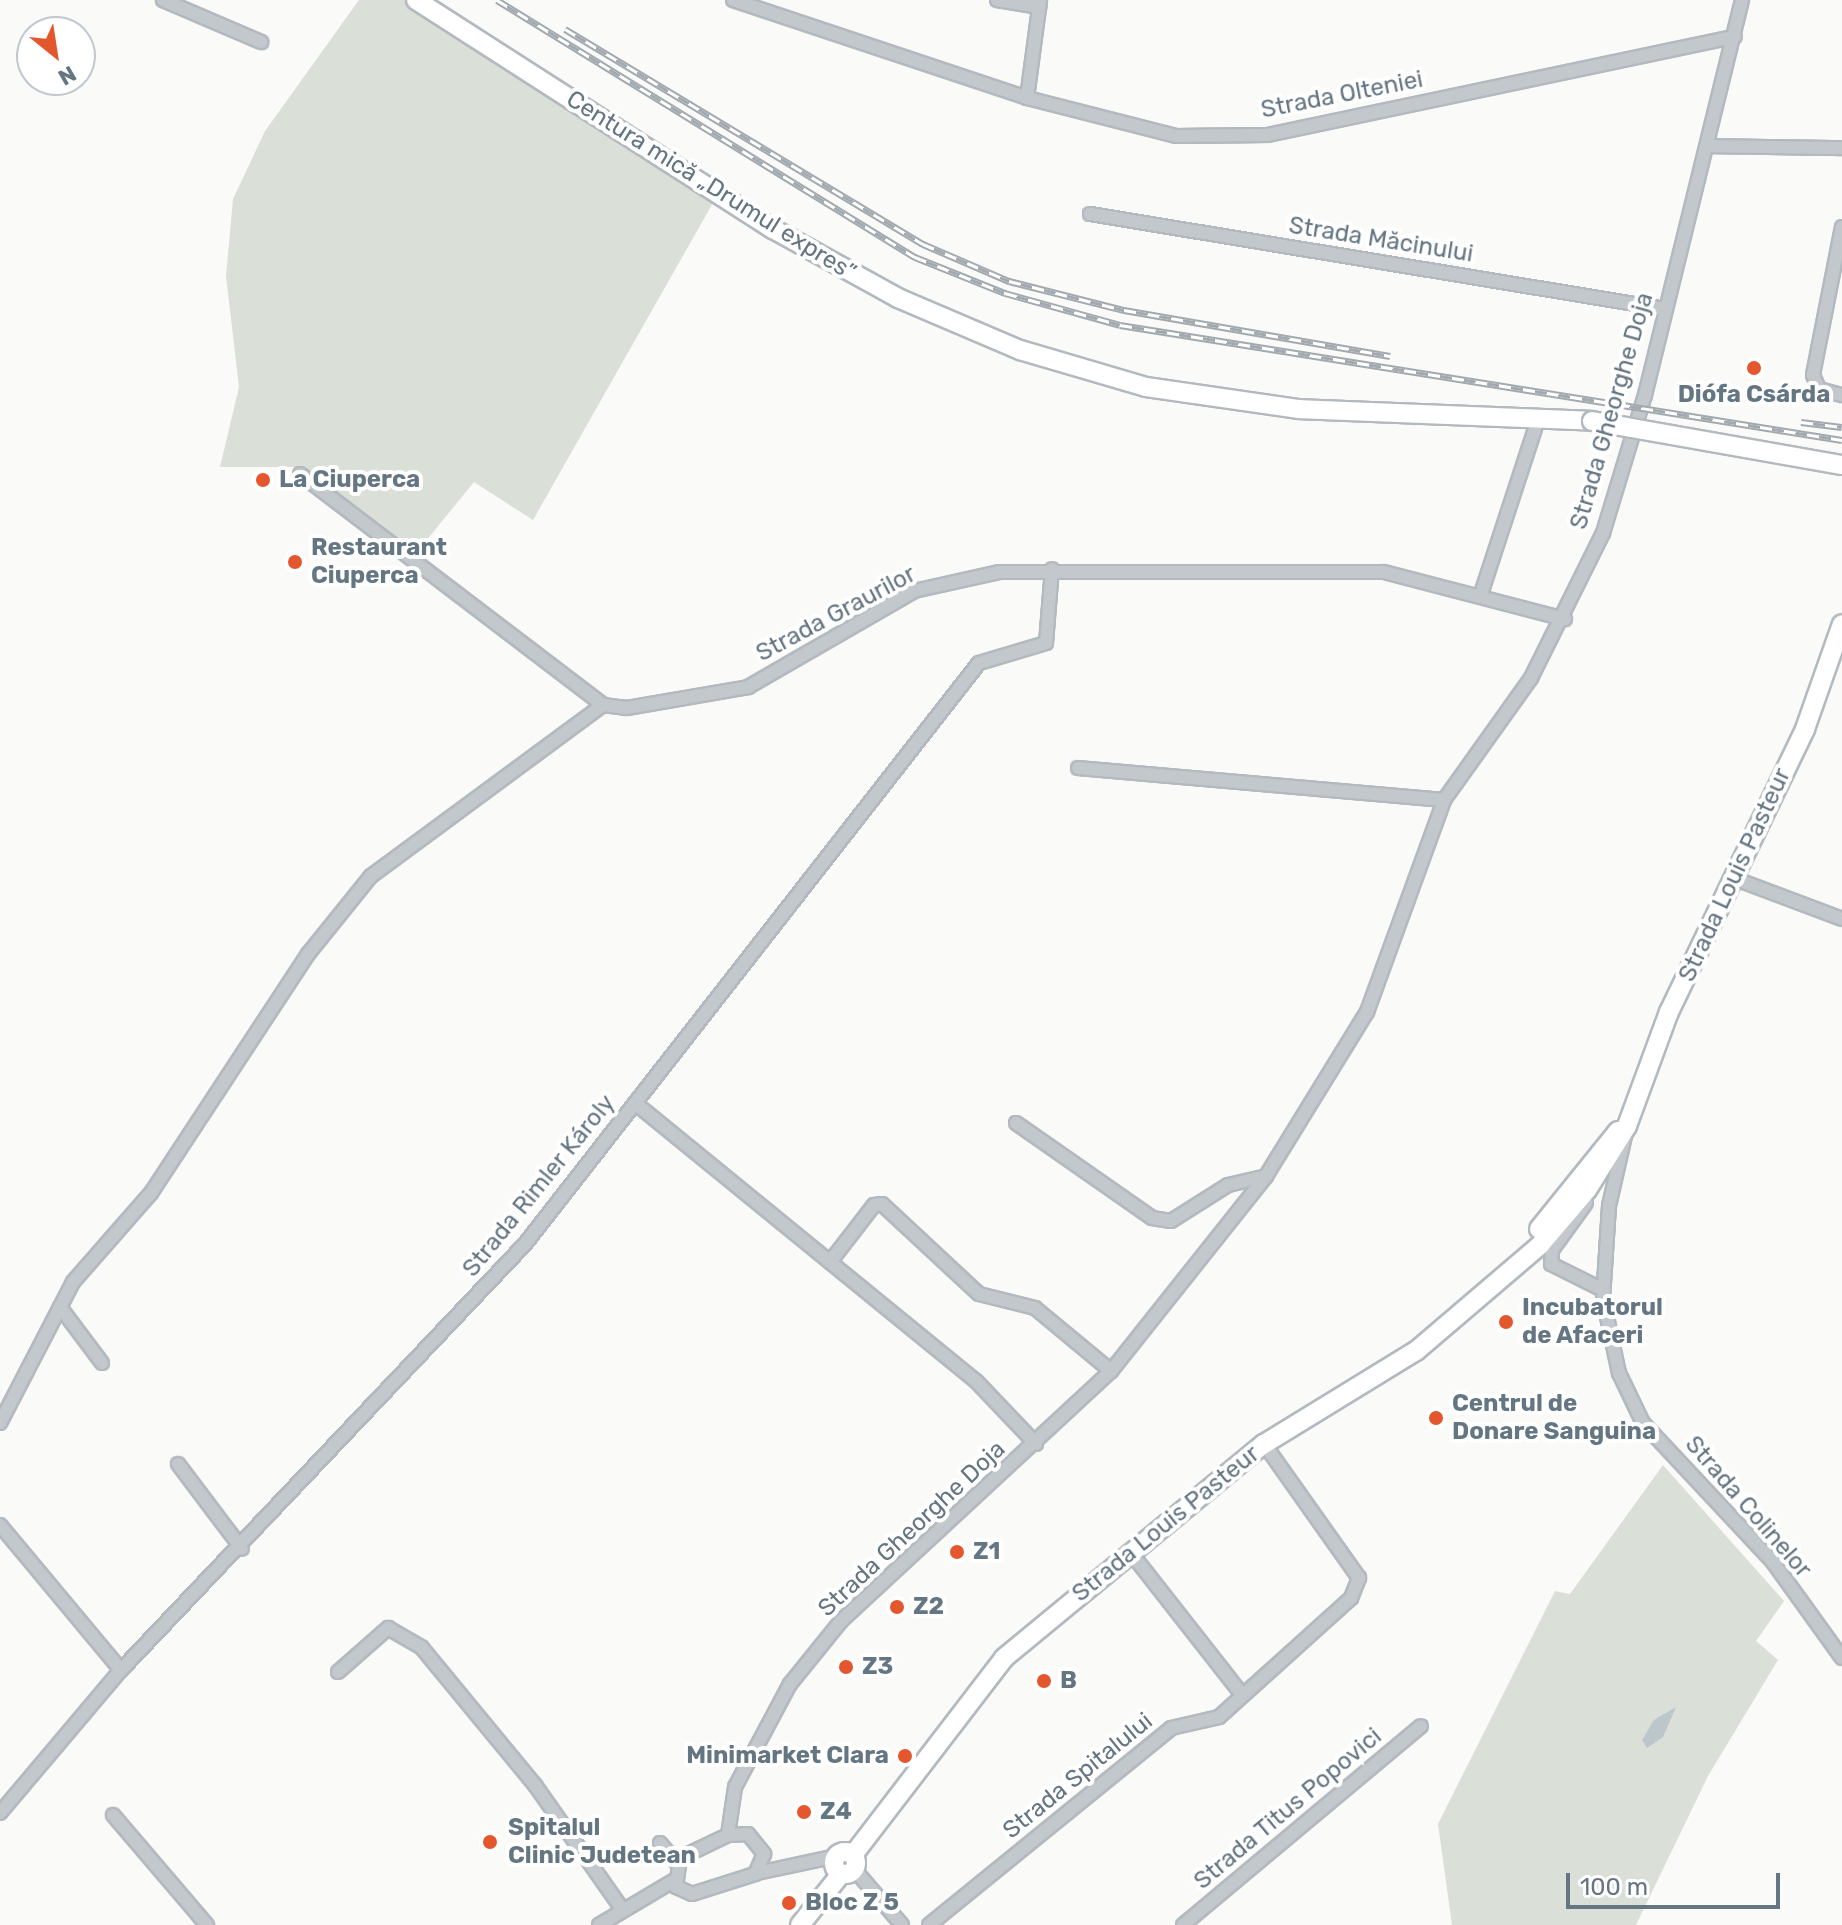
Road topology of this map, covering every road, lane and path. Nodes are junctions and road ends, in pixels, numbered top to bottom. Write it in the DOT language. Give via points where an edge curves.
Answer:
graph roads {
  1 [pos="163,0"];
  2 [pos="416,0"];
  3 [pos="733,0"];
  4 [pos="997,0"];
  5 [pos="1742,0"];
  6 [pos="1040,4"];
  7 [pos="1735,37"];
  8 [pos="261,42"];
  9 [pos="1027,98"];
  10 [pos="1709,146"];
  11 [pos="1842,148"];
  12 [pos="1090,214"];
  13 [pos="1842,227"];
  14 [pos="1665,309"];
  15 [pos="1837,394"];
  16 [pos="1539,417"];
  17 [pos="1842,465"];
  18 [pos="300,474"];
  19 [pos="1052,569"];
  20 [pos="1481,594"];
  21 [pos="1565,619"];
  22 [pos="1842,624"];
  23 [pos="603,705"];
  24 [pos="1078,768"];
  25 [pos="1444,800"];
  26 [pos="1733,878"];
  27 [pos="1842,919"];
  28 [pos="635,1103"];
  29 [pos="1016,1123"];
  30 [pos="1627,1126"];
  31 [pos="1266,1176"];
  32 [pos="1590,1192"];
  33 [pos="1609,1206"];
  34 [pos="1531,1249"];
  35 [pos="830,1262"];
  36 [pos="1603,1290"];
  37 [pos="60,1307"];
  38 [pos="102,1363"];
  39 [pos="1111,1371"];
  40 [pos="0,1423"];
  41 [pos="1036,1444"];
  42 [pos="1264,1444"];
  43 [pos="178,1464"];
  44 [pos="0,1525"];
  45 [pos="242,1549"];
  46 [pos="1131,1553"];
  47 [pos="1842,1658"];
  48 [pos="121,1670"];
  49 [pos="338,1672"];
  50 [pos="1240,1692"];
  51 [pos="1421,1726"];
  52 [pos="0,1813"];
  53 [pos="113,1815"];
  54 [pos="731,1815"];
  55 [pos="748,1834"];
  56 [pos="728,1835"];
  57 [pos="660,1843"];
  58 [pos="763,1852"];
  59 [pos="676,1862"];
  60 [pos="785,1862"];
  61 [pos="846,1864"];
  62 [pos="755,1874"];
  63 [pos="673,1881"];
  64 [pos="622,1909"];
  65 [pos="207,1925"];
  66 [pos="599,1925"];
  67 [pos="800,1925"];
  68 [pos="902,1925"];
  69 [pos="929,1925"];
  70 [pos="1183,1925"];
  1 -- 8 [label="street"];
  2 -- 16 [label="main road, Centura mică „Drumul expres”" via="785,236 898,298 1020,350 1146,387 1233,401"];
  3 -- 9 [label="street, Strada Olteniei"];
  4 -- 6 [label="street"];
  5 -- 7 [label="street, Strada Gheorghe Doja"];
  6 -- 9 [label="street"];
  7 -- 9 [label="street, Strada Olteniei" via="1268,135 1176,136"];
  7 -- 10 [label="street, Strada Gheorghe Doja"];
  10 -- 11 [label="street"];
  10 -- 14 [label="street, Strada Gheorghe Doja"];
  12 -- 14 [label="street, Strada Măcinului"];
  13 -- 15 [label="street" via="1813,375 1819,389"];
  14 -- 21 [label="street, Strada Gheorghe Doja" via="1603,533"];
  16 -- 17 [label="main road, Centura mică „Drumul expres”, bridge" via="1592,421"];
  16 -- 20 [label="street"];
  18 -- 23 [label="street"];
  19 -- 20 [label="street, Strada Graurilor" via="1384,572"];
  19 -- 23 [label="street, Strada Graurilor" via="914,591 748,687 714,697"];
  19 -- 28 [label="street, Strada Rimler Károly" via="1046,643 992,657 974,669"];
  20 -- 21 [label="street, Strada Graurilor"];
  21 -- 25 [label="street, Strada Gheorghe Doja"];
  22 -- 26 [label="main road, Strada Louis Pasteur" via="1805,729"];
  23 -- 37 [label="street" via="371,876 308,954 151,1193 73,1282"];
  24 -- 25 [label="street"];
  25 -- 31 [label="street, Strada Gheorghe Doja" via="1367,1012"];
  26 -- 27 [label="street"];
  26 -- 30 [label="main road, Strada Louis Pasteur" via="1669,1012"];
  28 -- 35 [label="street, Strada Gheorghe Doja"];
  28 -- 45 [label="street, Strada Rimler Károly" via="525,1244"];
  29 -- 31 [label="street" via="1152,1218 1171,1221 1228,1185"];
  30 -- 32 [label="main road, Strada Louis Pasteur"];
  30 -- 33 [label="street, Strada Colinelor"];
  30 -- 34 [label="main road, Strada Louis Pasteur" via="1597,1150"];
  31 -- 39 [label="street, Strada Gheorghe Doja"];
  32 -- 33 [label="street"];
  32 -- 34 [label="main road, Strada Louis Pasteur"];
  32 -- 36 [label="street" via="1552,1250 1551,1264"];
  33 -- 36 [label="street, Strada Colinelor"];
  34 -- 42 [label="main road, Strada Louis Pasteur" via="1416,1351"];
  35 -- 39 [label="street" via="874,1205 882,1204 979,1294 1035,1308"];
  35 -- 41 [label="street, Strada Gheorghe Doja" via="976,1381"];
  36 -- 47 [label="street, Strada Colinelor" via="1619,1373 1643,1423 1773,1562"];
  37 -- 38 [label="street"];
  37 -- 40 [label="street"];
  39 -- 41 [label="street, Strada Gheorghe Doja"];
  41 -- 54 [label="street, Strada Gheorghe Doja" via="841,1621 790,1684 735,1787"];
  42 -- 46 [label="main road, Strada Louis Pasteur"];
  42 -- 50 [label="street, Strada Spitalului" via="1359,1578 1339,1611 1276,1671"];
  43 -- 45 [label="street"];
  44 -- 48 [label="street"];
  45 -- 48 [label="street, Strada Rimler Károly"];
  46 -- 50 [label="street"];
  46 -- 61 [label="main road, Strada Louis Pasteur" via="1004,1658"];
  48 -- 52 [label="street, Strada Rimler Károly"];
  49 -- 64 [label="street" via="388,1628 422,1648 535,1785"];
  50 -- 69 [label="street, Strada Spitalului" via="1209,1724 1171,1728"];
  51 -- 70 [label="street, Strada Titus Popovici"];
  53 -- 65 [label="street"];
  54 -- 55 [label="street"];
  54 -- 56 [label="street, Strada Gheorghe Doja"];
  55 -- 56 [label="street"];
  55 -- 58 [label="street"];
  56 -- 59 [label="street"];
  57 -- 59 [label="street"];
  58 -- 60 [label="street"];
  58 -- 62 [label="street" via="765,1862"];
  59 -- 63 [label="street"];
  60 -- 61 [label="street"];
  60 -- 62 [label="street"];
  61 -- 67 [label="main road, Strada Louis Pasteur"];
  61 -- 68 [label="street"];
  62 -- 63 [label="street" via="692,1894"];
  63 -- 64 [label="street"];
  64 -- 66 [label="street"];
}
